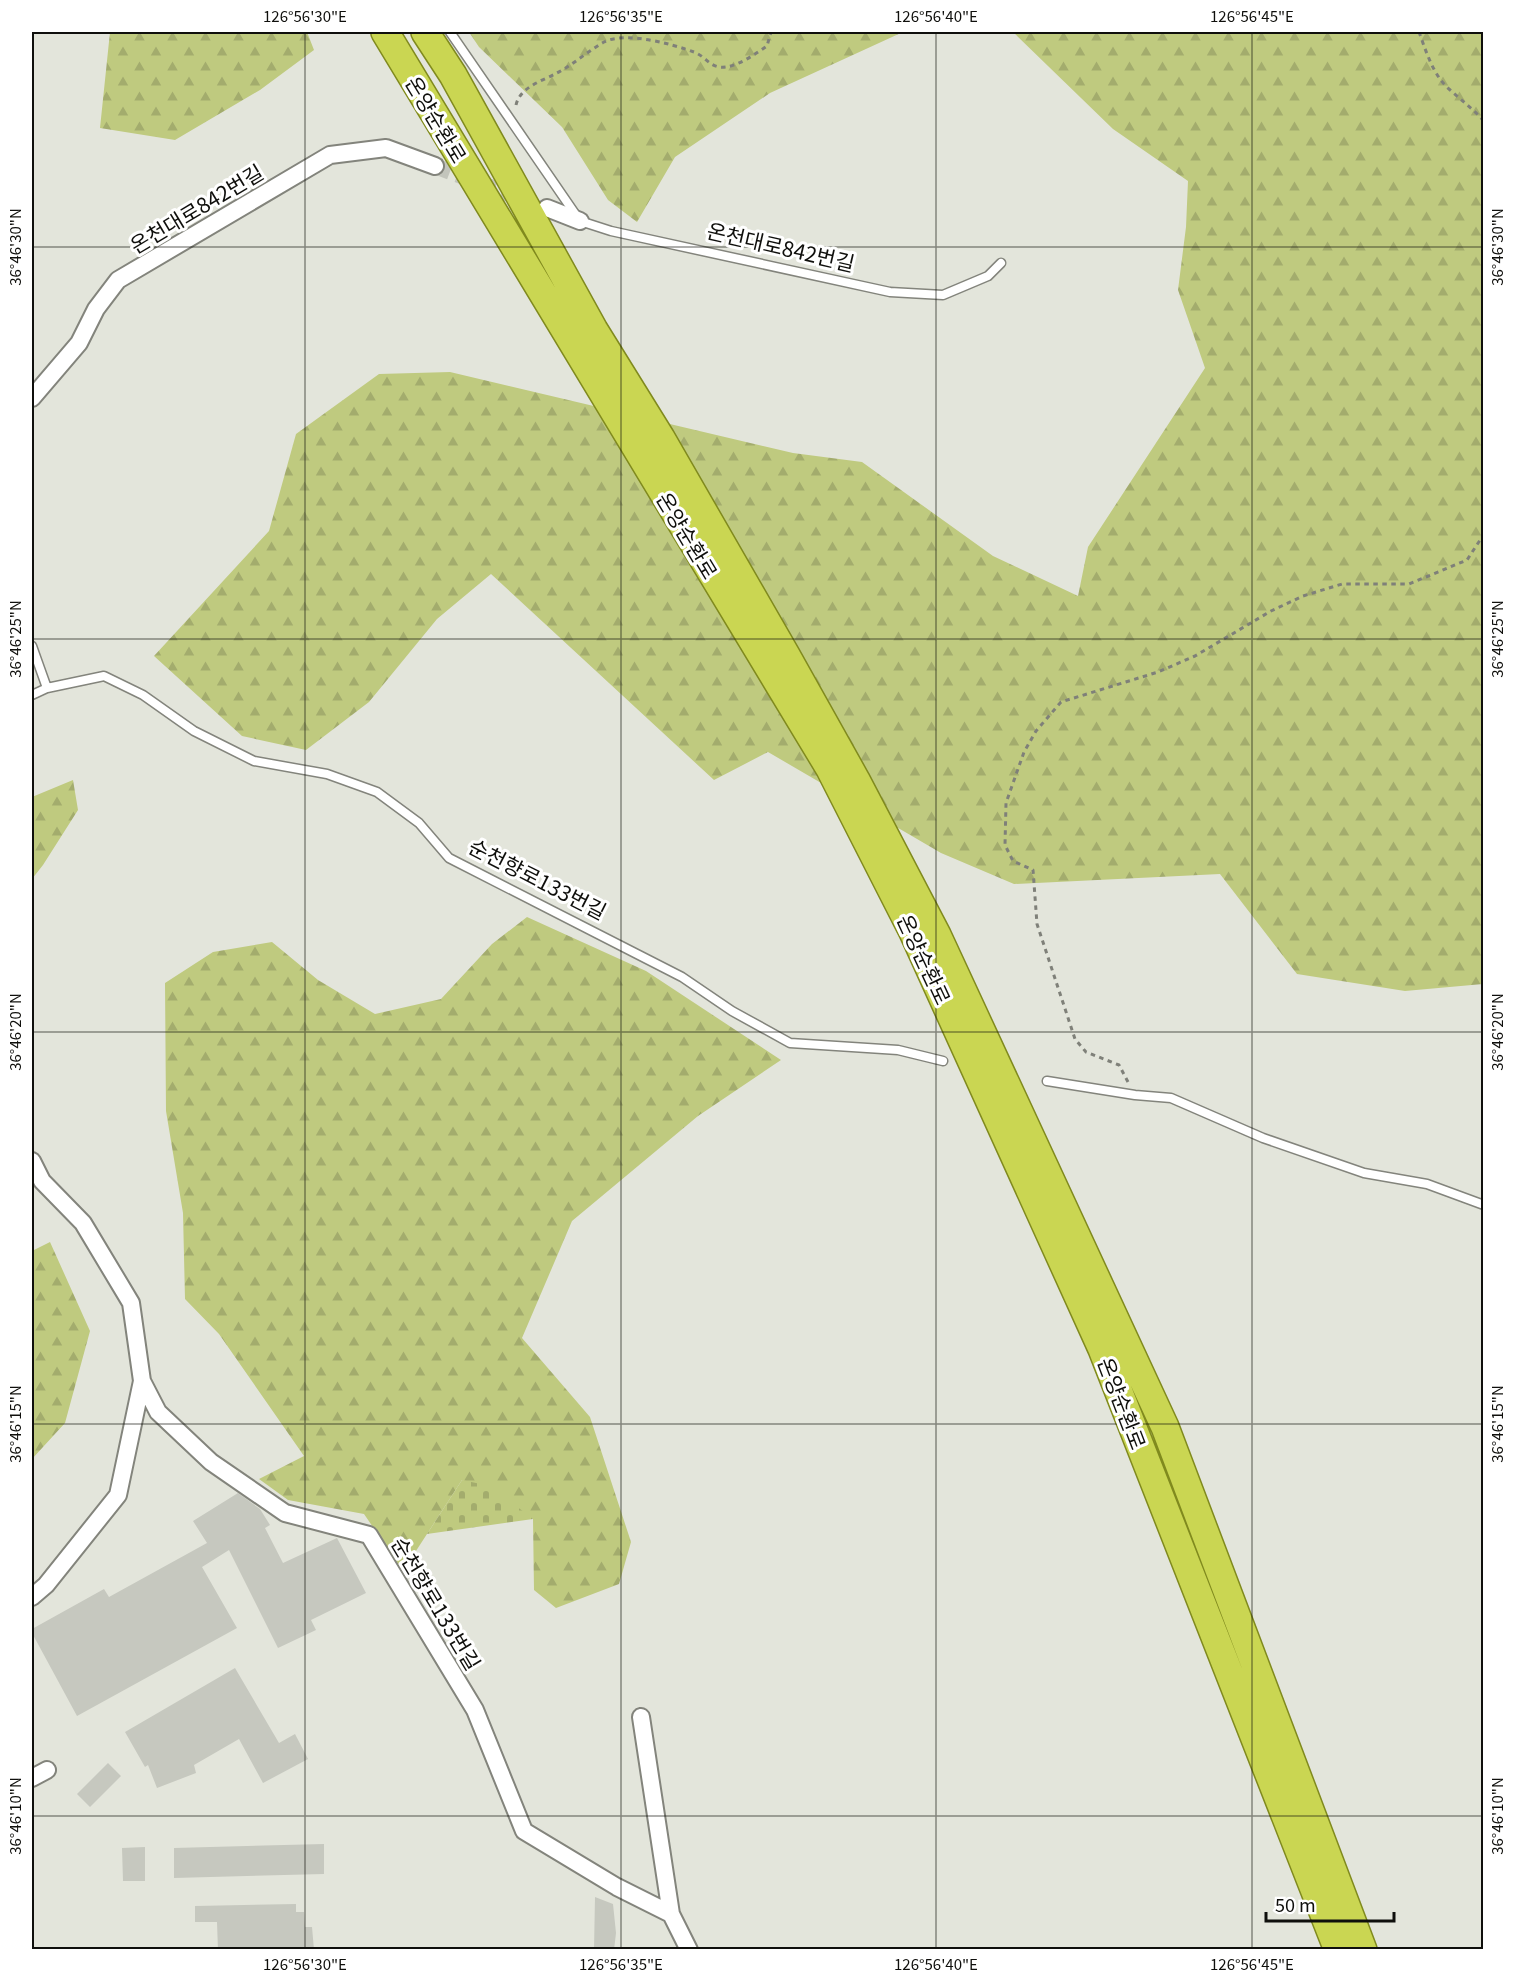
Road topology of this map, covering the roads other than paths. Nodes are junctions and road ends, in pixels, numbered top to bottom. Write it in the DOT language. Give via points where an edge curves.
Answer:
graph roads {
  1 [pos="385,32"];
  2 [pos="424,32"];
  3 [pos="450,32"];
  4 [pos="435,166"];
  5 [pos="547,208"];
  6 [pos="580,221"];
  7 [pos="1001,263"];
  8 [pos="32,398"];
  9 [pos="32,646"];
  10 [pos="47,688"];
  11 [pos="32,695"];
  12 [pos="943,1061"];
  13 [pos="1047,1081"];
  14 [pos="32,1161"];
  15 [pos="1484,1205"];
  16 [pos="142,1381"];
  17 [pos="32,1597"];
  18 [pos="641,1717"];
  19 [pos="47,1770"];
  20 [pos="32,1778"];
  21 [pos="671,1914"];
  22 [pos="688,1950"];
  23 [pos="1338,1950"];
  24 [pos="1363,1950"];
  1 -- 23 [label="highway, 온양순환로" via="830,769 913,932 1102,1349"];
  2 -- 24 [label="highway, 온양순환로" via="453,75 594,330 780,645 937,934 1165,1427"];
  3 -- 6 [label="lane"];
  4 -- 8 [label="street, 온천대로842번길" via="386,148 330,154 118,280 96,309 79,344"];
  5 -- 6 [label="street, 온천대로842번길"];
  6 -- 7 [label="lane, 온천대로842번길" via="890,292 943,295 988,276"];
  9 -- 10 [label="lane"];
  10 -- 11 [label="lane, 순천향로133번길"];
  10 -- 12 [label="lane, 순천향로133번길" via="104,676 143,694 194,731 254,761 327,774 377,792 419,823 449,858 682,978 790,1043 898,1050"];
  13 -- 15 [label="lane" via="1171,1098 1263,1138 1353,1169 1427,1184"];
  14 -- 16 [label="street, 순천향로133번길" via="42,1181 83,1223 131,1303"];
  16 -- 17 [label="street" via="118,1496"];
  16 -- 21 [label="street, 순천향로133번길" via="158,1412 211,1462 285,1513 369,1535 475,1710 524,1831 617,1887"];
  18 -- 21 [label="street"];
  19 -- 20 [label="street"];
  21 -- 22 [label="street"];
}
